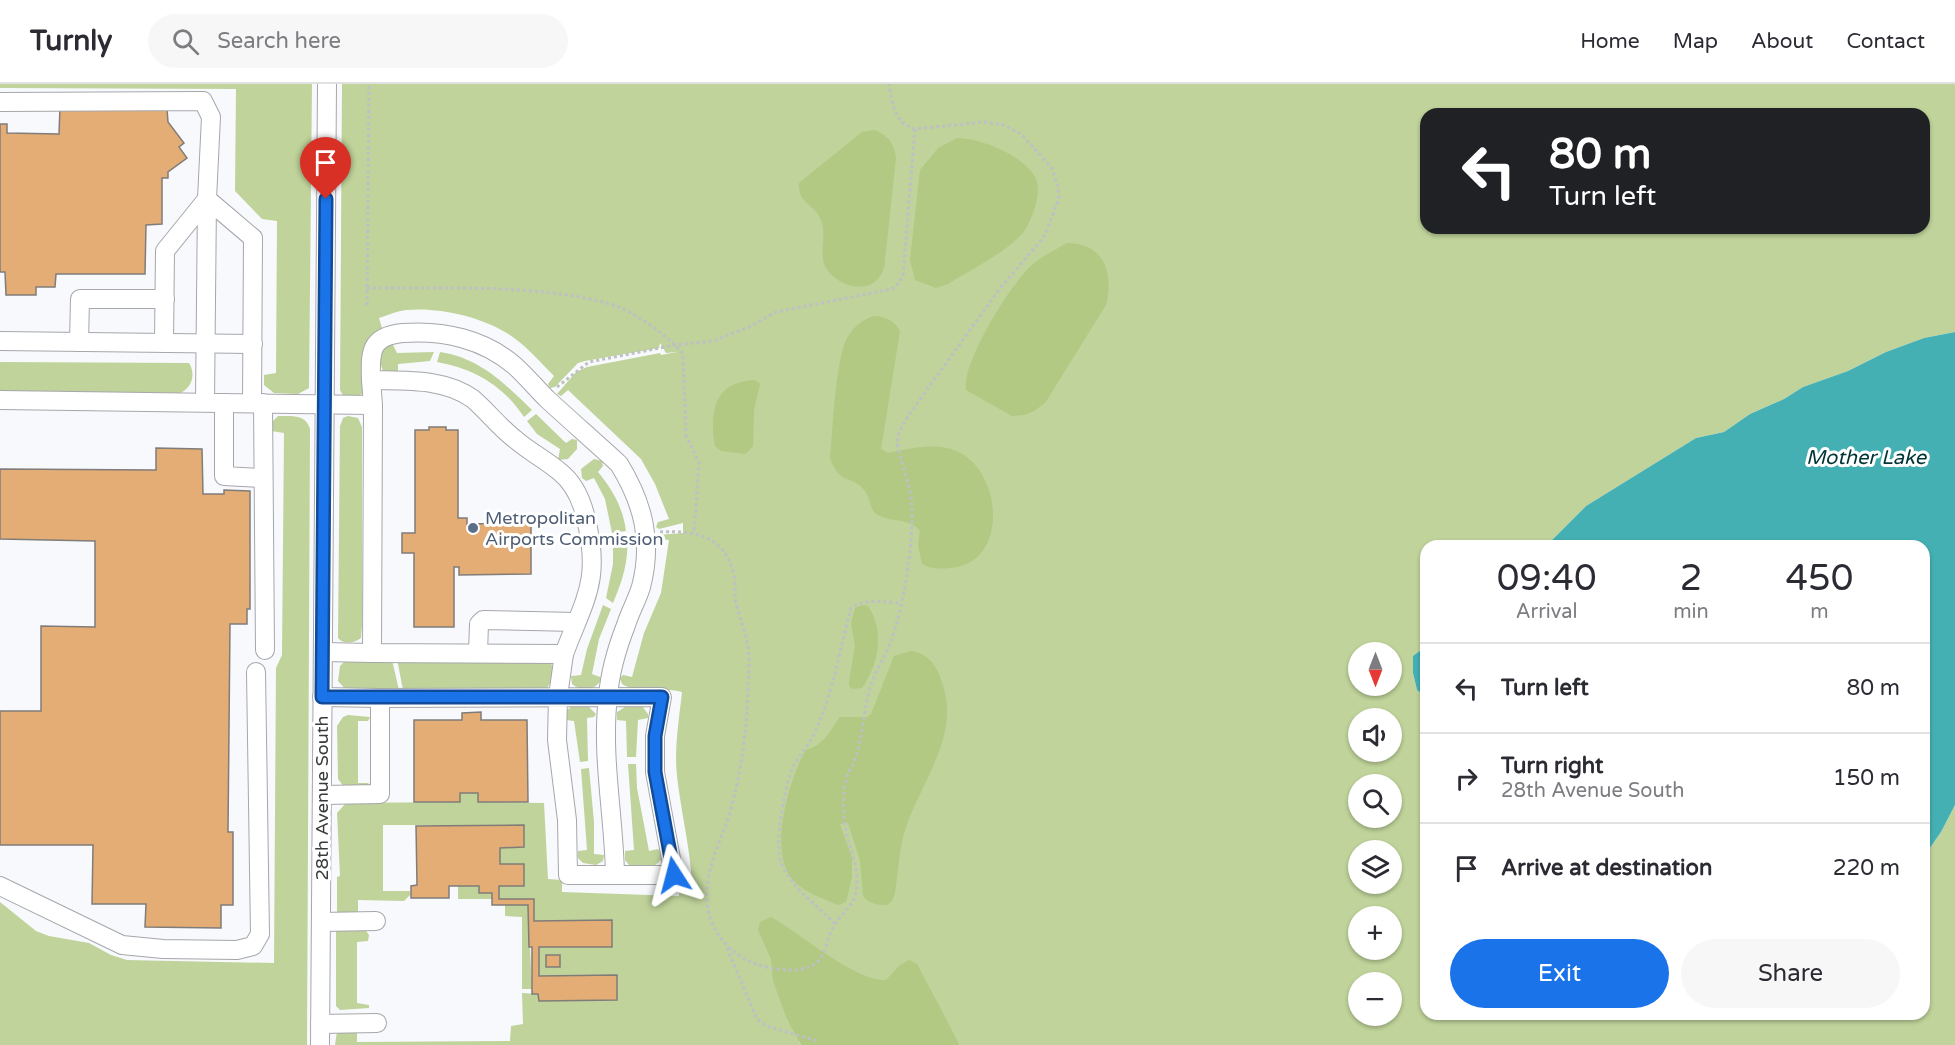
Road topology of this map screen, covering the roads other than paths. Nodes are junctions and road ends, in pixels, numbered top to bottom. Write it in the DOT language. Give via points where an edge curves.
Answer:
graph roads {
  1 [pos="327,84"];
  2 [pos="0,102"];
  3 [pos="207,199"];
  4 [pos="165,299"];
  5 [pos="0,341"];
  6 [pos="80,342"];
  7 [pos="164,343"];
  8 [pos="205,344"];
  9 [pos="253,344"];
  10 [pos="371,380"];
  11 [pos="0,400"];
  12 [pos="205,402"];
  13 [pos="224,403"];
  14 [pos="258,403"];
  15 [pos="325,405"];
  16 [pos="373,405"];
  17 [pos="262,478"];
  18 [pos="576,622"];
  19 [pos="265,650"];
  20 [pos="323,652"];
  21 [pos="372,653"];
  22 [pos="478,653"];
  23 [pos="564,654"];
  24 [pos="256,672"];
  25 [pos="558,696"];
  26 [pos="608,696"];
  27 [pos="322,697"];
  28 [pos="380,698"];
  29 [pos="322,795"];
  30 [pos="615,875"];
  31 [pos="0,886"];
  32 [pos="376,921"];
  33 [pos="321,922"];
  34 [pos="377,1023"];
  35 [pos="320,1024"];
  36 [pos="320,1045"];
  1 -- 15 [label="street, 28th Avenue South"];
  2 -- 3 [label="street" via="203,101 211,117"];
  3 -- 4 [label="street" via="165,250"];
  3 -- 8 [label="street"];
  3 -- 9 [label="street" via="253,238"];
  4 -- 6 [label="street" via="80,299"];
  4 -- 7 [label="street"];
  5 -- 6 [label="street"];
  6 -- 7 [label="street"];
  7 -- 8 [label="street"];
  8 -- 9 [label="street"];
  8 -- 12 [label="street"];
  9 -- 14 [label="street"];
  10 -- 16 [label="street"];
  10 -- 18 [label="street" via="424,382 448,387 471,398 514,439 560,471 582,503 593,555 592,577"];
  10 -- 26 [label="street" via="370,357 377,341 391,334 417,332 470,339 513,364 619,464 640,506 645,560 641,588 617,653"];
  11 -- 12 [label="street"];
  12 -- 13 [label="street"];
  13 -- 14 [label="street"];
  13 -- 17 [label="street" via="224,476"];
  14 -- 15 [label="street"];
  14 -- 17 [label="street"];
  15 -- 16 [label="street"];
  15 -- 20 [label="street, 28th Avenue South"];
  16 -- 21 [label="street"];
  17 -- 19 [label="street"];
  18 -- 22 [label="street" via="483,620 479,624"];
  18 -- 23 [label="street"];
  20 -- 21 [label="street"];
  20 -- 27 [label="street, 28th Avenue South"];
  21 -- 22 [label="street"];
  22 -- 23 [label="street"];
  23 -- 25 [label="street"];
  24 -- 31 [label="street" via="260,934 253,946 237,950 122,945"];
  25 -- 26 [label="street"];
  25 -- 28 [label="street"];
  25 -- 30 [label="street" via="557,740 567,820 568,875"];
  26 -- 30 [label="street" via="607,755"];
  26 -- 30 [label="street" via="662,697 655,736 655,772 674,875"];
  27 -- 28 [label="street"];
  27 -- 29 [label="street, 28th Avenue South"];
  28 -- 29 [label="street" via="380,795"];
  29 -- 33 [label="street, 28th Avenue South"];
  32 -- 33 [label="street"];
  33 -- 35 [label="street, 28th Avenue South"];
  34 -- 35 [label="street"];
  35 -- 36 [label="street, 28th Avenue South"];
}
